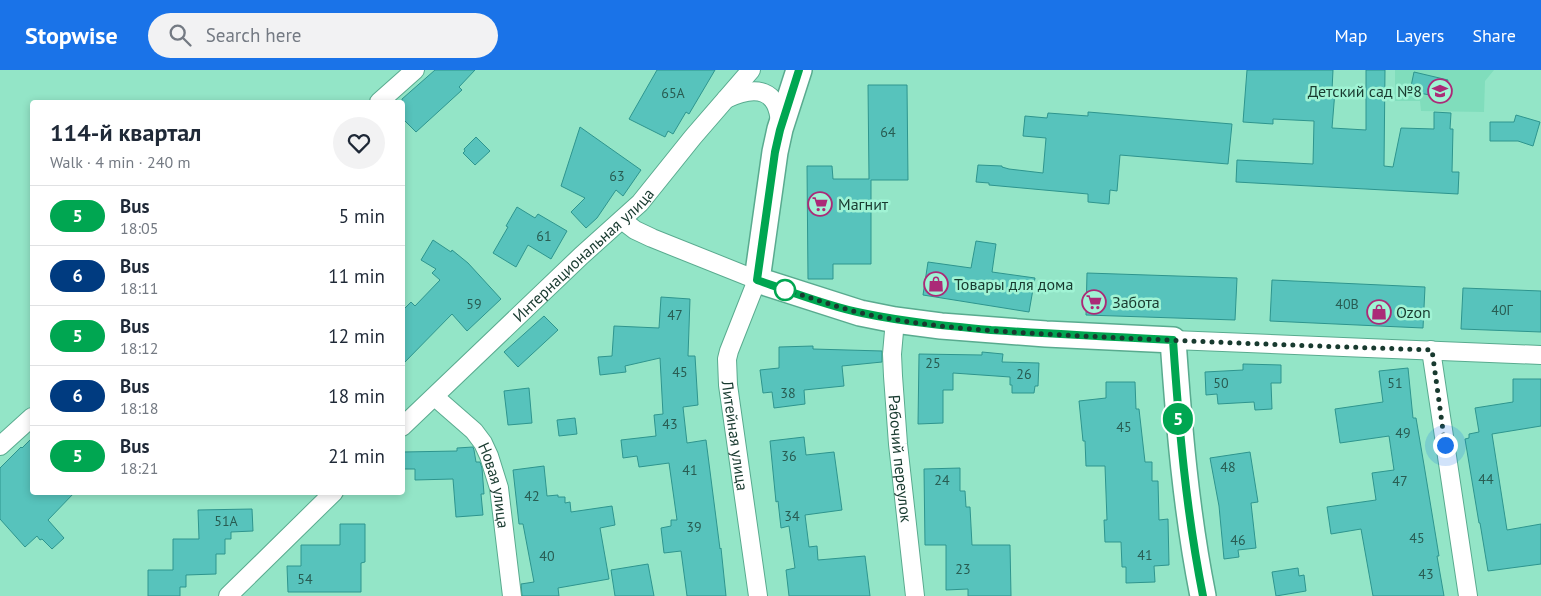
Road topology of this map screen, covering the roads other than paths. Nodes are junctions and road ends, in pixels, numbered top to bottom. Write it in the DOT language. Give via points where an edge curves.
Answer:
graph roads {
  1 [pos="415,70"];
  2 [pos="750,70"];
  3 [pos="799,70"];
  4 [pos="381,100"];
  5 [pos="724,100"];
  6 [pos="780,130"];
  7 [pos="622,220"];
  8 [pos="757,280"];
  9 [pos="895,320"];
  10 [pos="1173,340"];
  11 [pos="1432,350"];
  12 [pos="1541,355"];
  13 [pos="435,397"];
  14 [pos="30,419"];
  15 [pos="405,424"];
  16 [pos="0,446"];
  17 [pos="331,495"];
  18 [pos="228,596"];
  19 [pos="512,596"];
  20 [pos="758,596"];
  21 [pos="915,596"];
  22 [pos="1203,596"];
  23 [pos="1468,596"];
  1 -- 4 [label="street"];
  2 -- 5 [label="street, Интернациональная улица"];
  3 -- 6 [label="street"];
  5 -- 6 [label="street" via="744,92 766,94 778,108"];
  5 -- 7 [label="street, Интернациональная улица" via="649,193"];
  6 -- 8 [label="street"];
  7 -- 8 [label="street" via="652,238"];
  7 -- 13 [label="street, Интернациональная улица"];
  8 -- 9 [label="street" via="860,313"];
  8 -- 20 [label="street, Литейная улица" via="727,359"];
  9 -- 10 [label="street" via="1046,334"];
  9 -- 21 [label="street, Рабочий переулок" via="893,376"];
  10 -- 11 [label="street"];
  10 -- 22 [label="street" via="1184,482"];
  11 -- 12 [label="street"];
  11 -- 23 [label="street"];
  13 -- 15 [label="street, Интернациональная улица"];
  13 -- 19 [label="street, Новая улица" via="474,431 489,456 499,488"];
  14 -- 16 [label="street"];
  17 -- 18 [label="street"];
}
